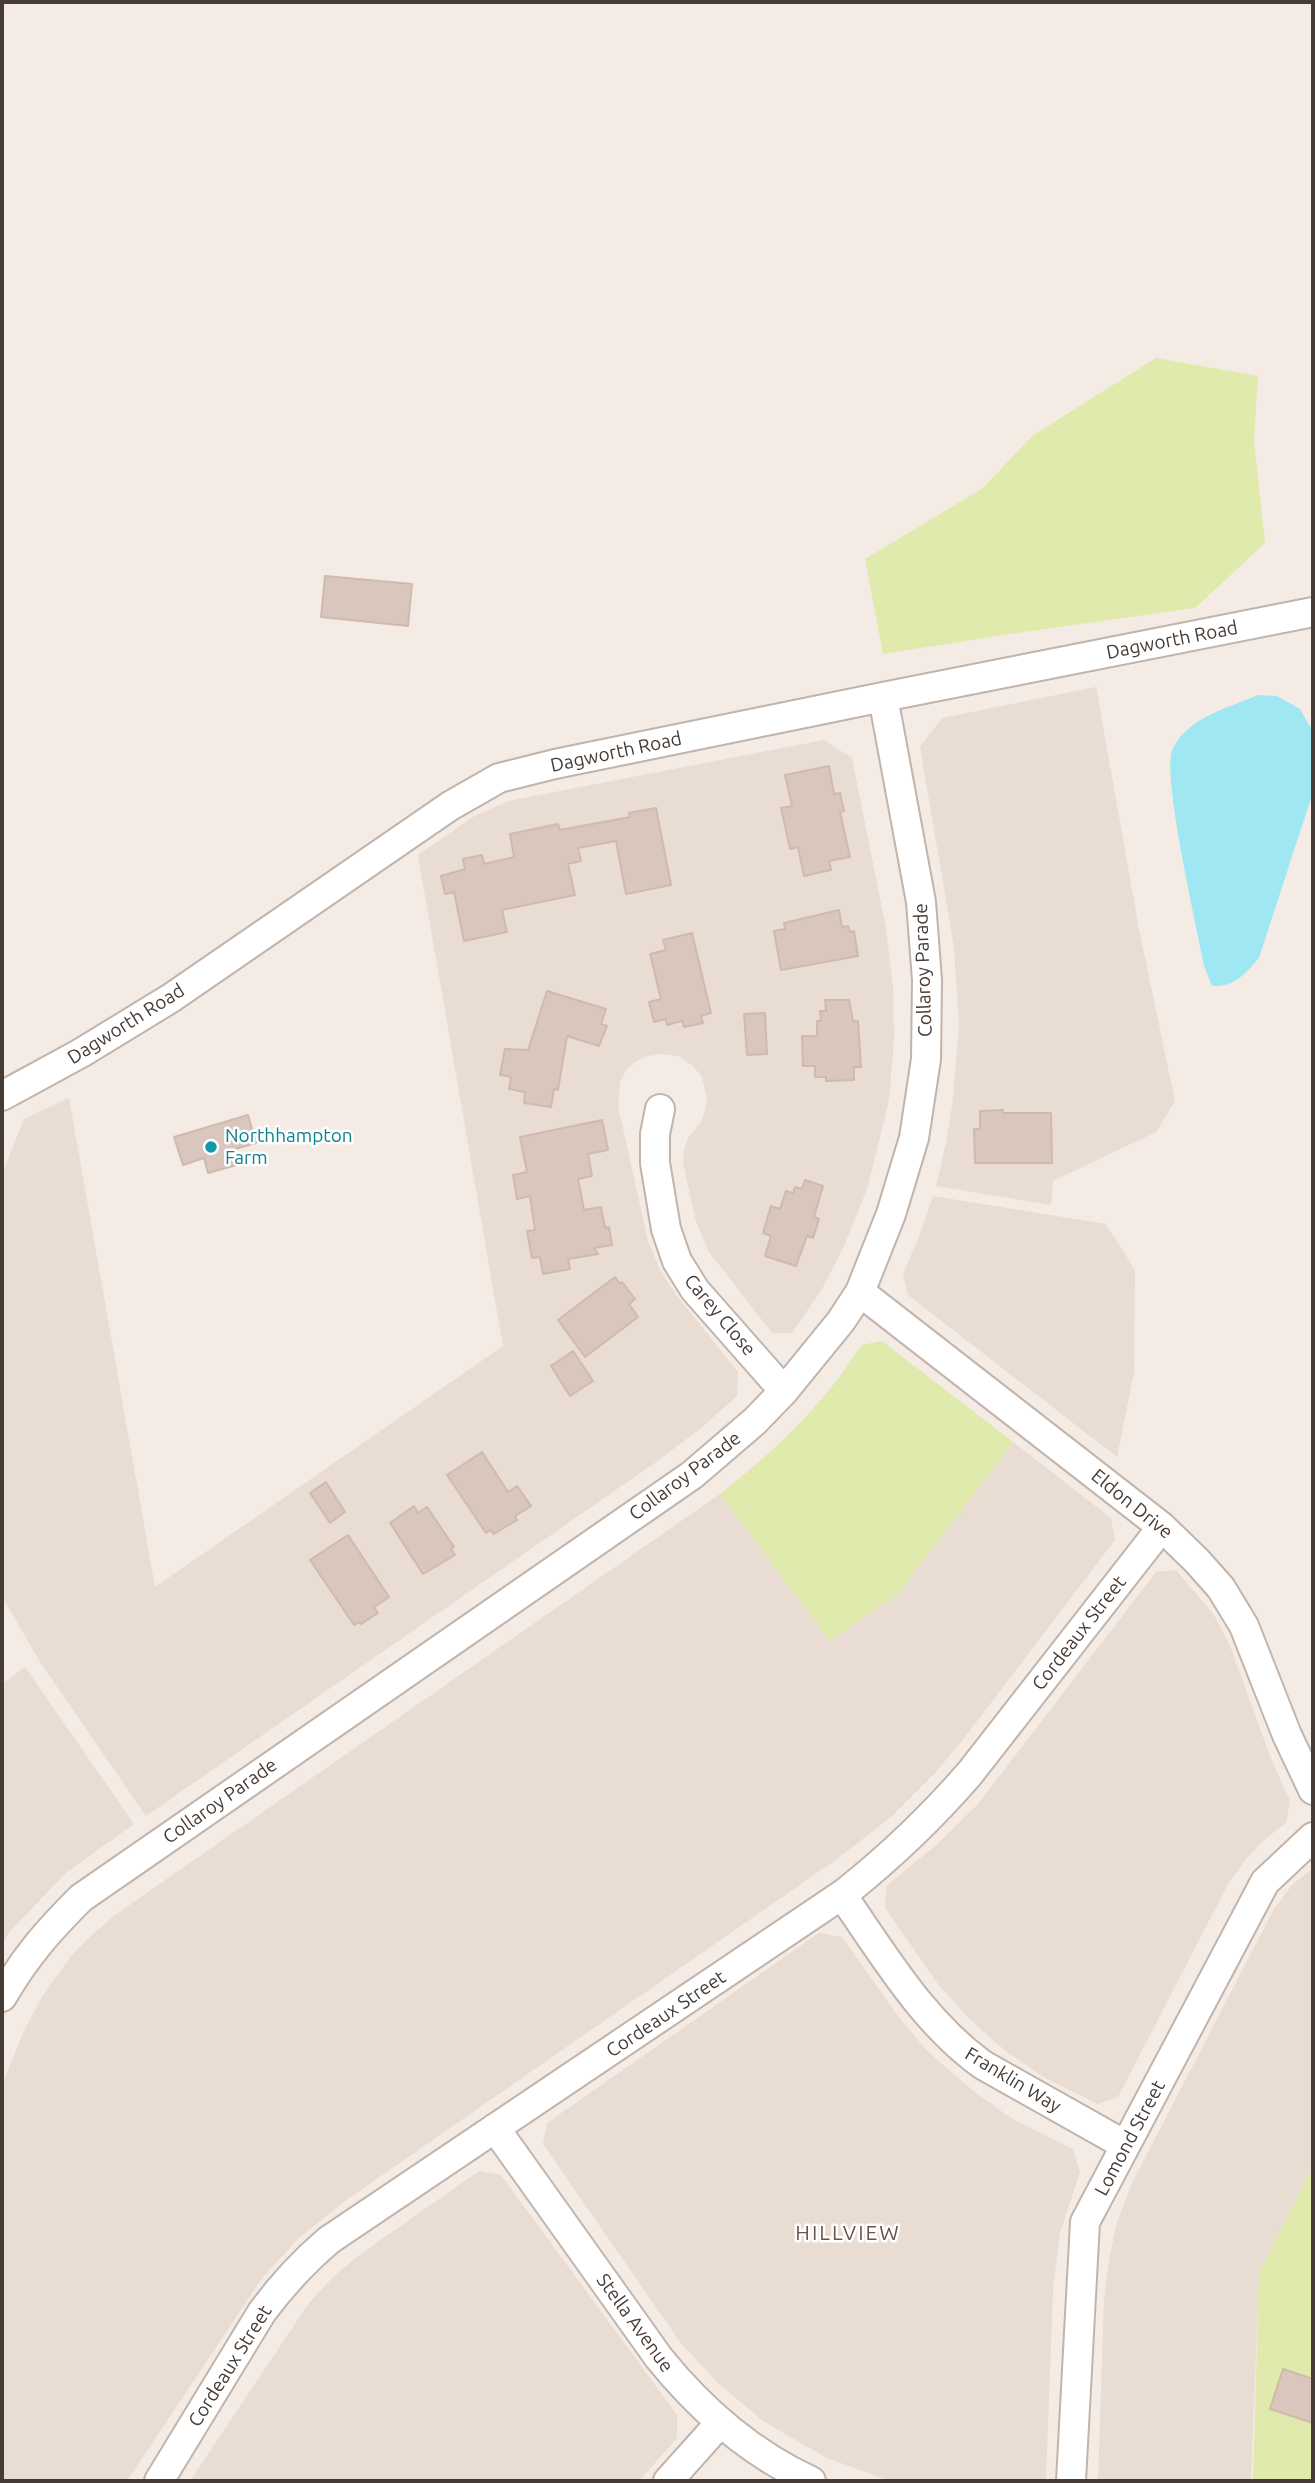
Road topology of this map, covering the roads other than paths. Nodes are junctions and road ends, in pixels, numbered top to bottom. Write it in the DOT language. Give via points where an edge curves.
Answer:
graph roads {
  1 [pos="1313,611"];
  2 [pos="883,697"];
  3 [pos="2,1096"];
  4 [pos="660,1109"];
  5 [pos="860,1292"];
  6 [pos="784,1391"];
  7 [pos="1162,1527"];
  8 [pos="1313,1790"];
  9 [pos="1313,1837"];
  10 [pos="842,1895"];
  11 [pos="2,1997"];
  12 [pos="495,2128"];
  13 [pos="1125,2145"];
  14 [pos="720,2423"];
  15 [pos="159,2481"];
  16 [pos="668,2481"];
  17 [pos="811,2481"];
  18 [pos="1071,2481"];
  1 -- 2 [label="street, Dagworth Road"];
  2 -- 3 [label="street, Dagworth Road" via="499,778 433,817 171,998"];
  2 -- 5 [label="street, Collaroy Parade" via="921,902 928,1019 914,1138"];
  4 -- 6 [label="street, Carey Close" via="654,1135 655,1163 666,1229 677,1261 695,1290"];
  5 -- 6 [label="street, Collaroy Parade"];
  5 -- 7 [label="street, Eldon Drive"];
  6 -- 11 [label="street, Collaroy Parade" via="692,1475 81,1898 23,1961"];
  7 -- 8 [label="street, Eldon Drive" via="1221,1588 1244,1626"];
  7 -- 10 [label="street, Cordeaux Street" via="970,1773 914,1834"];
  9 -- 13 [label="street, Lomond Street" via="1265,1882"];
  10 -- 12 [label="street, Cordeaux Street"];
  10 -- 13 [label="street, Franklin Way" via="930,2018 963,2051"];
  12 -- 14 [label="street, Stella Avenue" via="659,2358"];
  12 -- 15 [label="street, Cordeaux Street" via="329,2240 296,2270 262,2312"];
  13 -- 18 [label="street, Lomond Street" via="1085,2222"];
  14 -- 16 [label="street"];
  14 -- 17 [label="street, Stella Avenue"];
}
